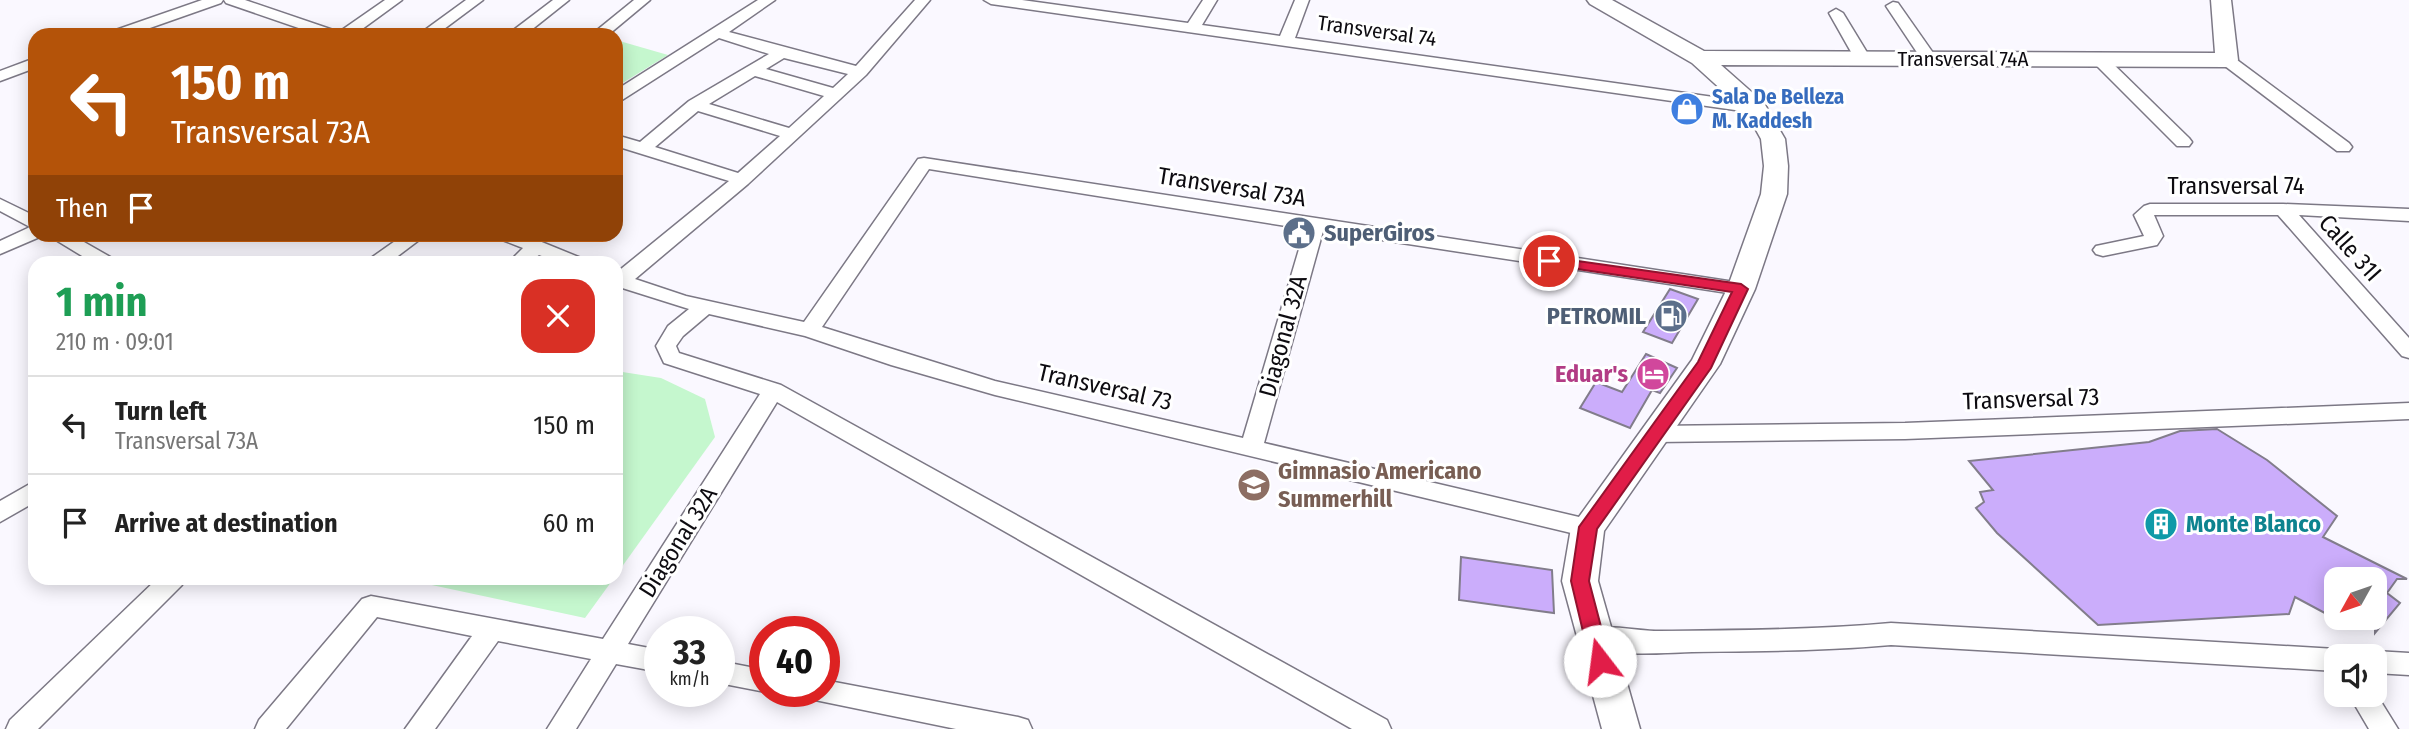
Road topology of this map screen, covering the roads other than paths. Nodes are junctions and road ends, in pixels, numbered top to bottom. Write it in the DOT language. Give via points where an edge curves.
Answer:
graph roads {
  1 [pos="216,0"];
  2 [pos="231,0"];
  3 [pos="395,0"];
  4 [pos="476,0"];
  5 [pos="562,0"];
  6 [pos="643,0"];
  7 [pos="768,0"];
  8 [pos="923,0"];
  9 [pos="991,0"];
  10 [pos="1122,0"];
  11 [pos="1210,0"];
  12 [pos="1302,0"];
  13 [pos="1597,0"];
  14 [pos="2221,0"];
  15 [pos="1893,6"];
  16 [pos="1836,13"];
  17 [pos="1110,17"];
  18 [pos="135,28"];
  19 [pos="313,28"];
  20 [pos="354,28"];
  21 [pos="436,28"];
  22 [pos="524,28"];
  23 [pos="607,28"];
  24 [pos="1193,28"];
  25 [pos="718,33"];
  26 [pos="1286,41"];
  27 [pos="782,53"];
  28 [pos="1700,58"];
  29 [pos="1863,59"];
  30 [pos="1930,60"];
  31 [pos="2100,60"];
  32 [pos="2227,60"];
  33 [pos="28,66"];
  34 [pos="751,70"];
  35 [pos="860,72"];
  36 [pos="0,76"];
  37 [pos="623,93"];
  38 [pos="836,94"];
  39 [pos="695,104"];
  40 [pos="1756,108"];
  41 [pos="792,134"];
  42 [pos="623,142"];
  43 [pos="2183,142"];
  44 [pos="2343,147"];
  45 [pos="642,149"];
  46 [pos="742,180"];
  47 [pos="0,204"];
  48 [pos="2283,209"];
  49 [pos="2409,215"];
  50 [pos="28,219"];
  51 [pos="1314,225"];
  52 [pos="28,235"];
  53 [pos="69,242"];
  54 [pos="407,242"];
  55 [pos="524,242"];
  56 [pos="536,247"];
  57 [pos="0,248"];
  58 [pos="2103,250"];
  59 [pos="94,256"];
  60 [pos="387,256"];
  61 [pos="525,256"];
  62 [pos="559,256"];
  63 [pos="623,276"];
  64 [pos="623,282"];
  65 [pos="1741,289"];
  66 [pos="706,306"];
  67 [pos="809,330"];
  68 [pos="2409,351"];
  69 [pos="773,390"];
  70 [pos="2409,411"];
  71 [pos="1655,434"];
  72 [pos="1252,447"];
  73 [pos="28,495"];
  74 [pos="0,513"];
  75 [pos="1588,527"];
  76 [pos="166,585"];
  77 [pos="492,629"];
  78 [pos="1594,638"];
  79 [pos="609,651"];
  80 [pos="644,658"];
  81 [pos="2324,659"];
  82 [pos="2387,663"];
  83 [pos="2409,664"];
  84 [pos="840,695"];
  85 [pos="2370,707"];
  86 [pos="20,729"];
  87 [pos="269,729"];
  88 [pos="419,729"];
  89 [pos="561,729"];
  90 [pos="1018,729"];
  91 [pos="1377,729"];
  92 [pos="1621,729"];
  93 [pos="2384,729"];
  1 -- 18 [label="street"];
  2 -- 19 [label="street"];
  3 -- 20 [label="street"];
  4 -- 21 [label="street"];
  5 -- 22 [label="street"];
  6 -- 23 [label="street"];
  7 -- 25 [label="street"];
  8 -- 35 [label="street"];
  9 -- 17 [label="street, Transversal 74"];
  10 -- 17 [label="street"];
  11 -- 24 [label="street"];
  12 -- 26 [label="street"];
  13 -- 28 [label="street"];
  14 -- 32 [label="street"];
  15 -- 30 [label="street"];
  16 -- 29 [label="street"];
  17 -- 24 [label="street, Transversal 74"];
  24 -- 26 [label="street, Transversal 74"];
  25 -- 27 [label="street"];
  25 -- 37 [label="street"];
  26 -- 40 [label="street, Transversal 74"];
  27 -- 34 [label="street"];
  27 -- 35 [label="street"];
  28 -- 29 [label="street, Transversal 74A"];
  28 -- 40 [label="street"];
  29 -- 30 [label="street, Transversal 74A"];
  30 -- 31 [label="street, Transversal 74A"];
  31 -- 32 [label="street, Transversal 74A"];
  31 -- 43 [label="street"];
  32 -- 44 [label="street"];
  33 -- 36 [label="street"];
  34 -- 38 [label="street"];
  34 -- 39 [label="street"];
  35 -- 38 [label="street"];
  38 -- 41 [label="street"];
  39 -- 41 [label="street"];
  39 -- 45 [label="street"];
  40 -- 65 [label="street" via="1773,139 1774,194"];
  41 -- 46 [label="street"];
  42 -- 45 [label="street"];
  45 -- 46 [label="street"];
  46 -- 63 [label="street"];
  47 -- 50 [label="street"];
  48 -- 49 [label="street, Transversal 74"];
  48 -- 58 [label="street, Transversal 74" via="2150,210 2143,215 2154,236 2150,242"];
  48 -- 68 [label="street, Calle 31I"];
  51 -- 65 [label="street, Transversal 73A"];
  51 -- 67 [label="street, Transversal 73A" via="924,163"];
  51 -- 72 [label="street, Diagonal 32A"];
  52 -- 57 [label="street"];
  53 -- 59 [label="street"];
  54 -- 60 [label="street"];
  55 -- 56 [label="street"];
  56 -- 61 [label="street"];
  56 -- 62 [label="street"];
  64 -- 66 [label="street, Transversal 73"];
  65 -- 71 [label="street" via="1705,364"];
  66 -- 67 [label="street, Transversal 73"];
  66 -- 69 [label="street" via="670,336 667,353 679,362"];
  67 -- 72 [label="street, Transversal 73" via="995,388"];
  69 -- 79 [label="street, Diagonal 32A"];
  69 -- 91 [label="street"];
  70 -- 71 [label="street, Transversal 73" via="1905,431"];
  71 -- 75 [label="street"];
  72 -- 75 [label="street, Transversal 73"];
  73 -- 74 [label="street"];
  75 -- 78 [label="street" via="1580,581"];
  76 -- 86 [label="street"];
  77 -- 79 [label="street"];
  77 -- 87 [label="street" via="372,606"];
  77 -- 88 [label="street"];
  78 -- 81 [label="street" via="1635,642 1823,640 1891,634"];
  78 -- 92 [label="street"];
  79 -- 80 [label="street"];
  79 -- 89 [label="street, Diagonal 32A"];
  82 -- 83 [label="street"];
  84 -- 90 [label="street"];
  85 -- 93 [label="street"];
}
